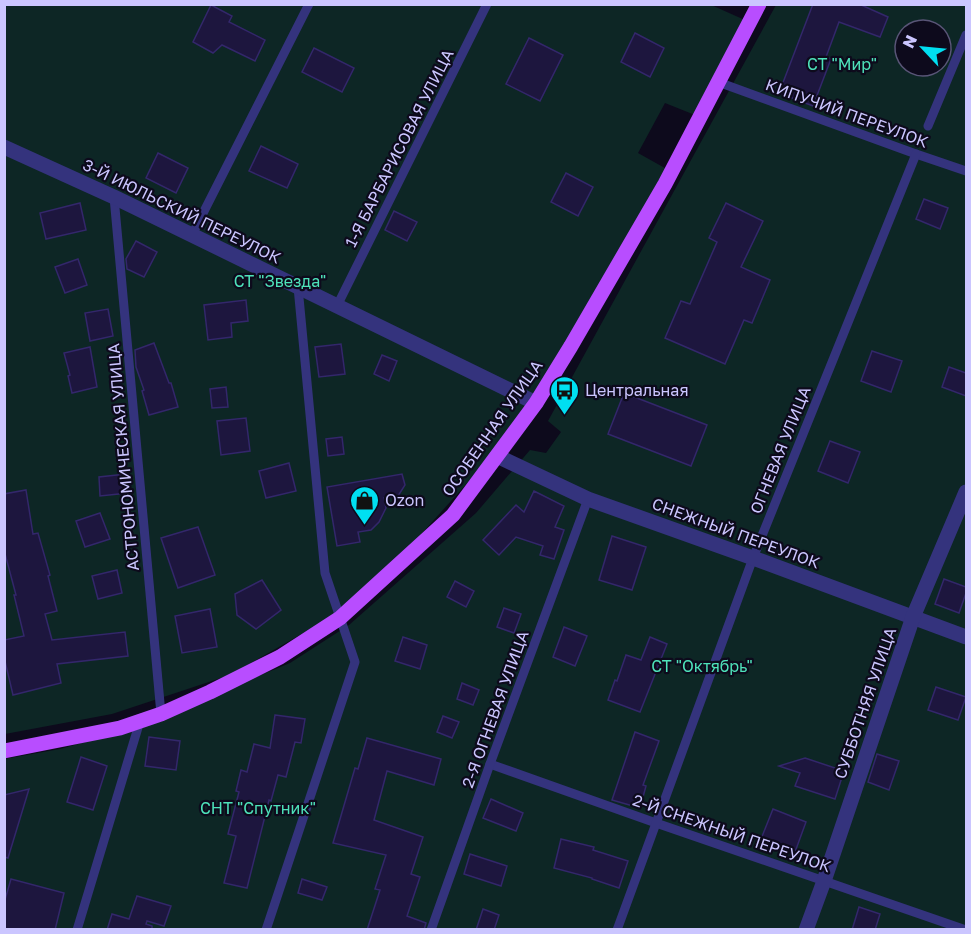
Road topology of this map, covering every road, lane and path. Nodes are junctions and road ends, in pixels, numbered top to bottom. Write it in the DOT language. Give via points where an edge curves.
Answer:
graph roads {
  1 [pos="309,4"];
  2 [pos="487,4"];
  3 [pos="759,4"];
  4 [pos="966,35"];
  5 [pos="718,82"];
  6 [pos="928,126"];
  7 [pos="4,147"];
  8 [pos="916,154"];
  9 [pos="966,171"];
  10 [pos="114,197"];
  11 [pos="192,235"];
  12 [pos="298,287"];
  13 [pos="337,306"];
  14 [pos="536,403"];
  15 [pos="497,456"];
  16 [pos="966,492"];
  17 [pos="588,499"];
  18 [pos="753,558"];
  19 [pos="913,617"];
  20 [pos="340,618"];
  21 [pos="966,637"];
  22 [pos="161,714"];
  23 [pos="140,721"];
  24 [pos="4,751"];
  25 [pos="490,764"];
  26 [pos="656,823"];
  27 [pos="824,881"];
  28 [pos="77,930"];
  29 [pos="266,930"];
  30 [pos="431,930"];
  31 [pos="617,930"];
  32 [pos="806,930"];
  33 [pos="966,930"];
  1 -- 11 [label="lane"];
  2 -- 13 [label="lane, 1-Я БАРБАРИСОВАЯ УЛИЦА"];
  3 -- 5 [label="main road, ОСОБЕННАЯ УЛИЦА"];
  4 -- 6 [label="lane"];
  5 -- 8 [label="lane, КИПУЧИЙ ПЕРЕУЛОК"];
  5 -- 14 [label="main road, ОСОБЕННАЯ УЛИЦА" via="664,184"];
  7 -- 10 [label="street, 3-Й ИЮЛЬСКИЙ ПЕРЕУЛОК"];
  8 -- 9 [label="lane, КИПУЧИЙ ПЕРЕУЛОК"];
  8 -- 18 [label="lane, ОГНЕВАЯ УЛИЦА"];
  10 -- 11 [label="street, 3-Й ИЮЛЬСКИЙ ПЕРЕУЛОК"];
  10 -- 22 [label="lane, АСТРОНОМИЧЕСКАЯ УЛИЦА"];
  11 -- 12 [label="street, 3-Й ИЮЛЬСКИЙ ПЕРЕУЛОК"];
  12 -- 13 [label="street, 3-Й ИЮЛЬСКИЙ ПЕРЕУЛОК"];
  12 -- 20 [label="lane" via="325,573"];
  13 -- 14 [label="street, 3-Й ИЮЛЬСКИЙ ПЕРЕУЛОК"];
  14 -- 15 [label="main road, ОСОБЕННАЯ УЛИЦА"];
  15 -- 17 [label="street, СНЕЖНЫЙ ПЕРЕУЛОК"];
  15 -- 20 [label="main road, ОСОБЕННАЯ УЛИЦА" via="453,515"];
  16 -- 19 [label="street, СУББОТНЯЯ УЛИЦА"];
  17 -- 18 [label="street, СНЕЖНЫЙ ПЕРЕУЛОК"];
  17 -- 25 [label="lane, 2-Я ОГНЕВАЯ УЛИЦА"];
  18 -- 19 [label="street, СНЕЖНЫЙ ПЕРЕУЛОК"];
  18 -- 26 [label="lane, ОГНЕВАЯ УЛИЦА"];
  19 -- 21 [label="street, СНЕЖНЫЙ ПЕРЕУЛОК"];
  19 -- 27 [label="street, СУББОТНЯЯ УЛИЦА"];
  20 -- 22 [label="main road, ОСОБЕННАЯ УЛИЦА" via="280,657"];
  20 -- 29 [label="lane" via="355,662"];
  22 -- 23 [label="main road, ОСОБЕННАЯ УЛИЦА"];
  23 -- 24 [label="main road, ОСОБЕННАЯ УЛИЦА"];
  23 -- 28 [label="lane"];
  25 -- 26 [label="lane, 2-Й СНЕЖНЫЙ ПЕРЕУЛОК"];
  25 -- 30 [label="lane, 2-Я ОГНЕВАЯ УЛИЦА"];
  26 -- 27 [label="lane, 2-Й СНЕЖНЫЙ ПЕРЕУЛОК"];
  26 -- 31 [label="lane, ОГНЕВАЯ УЛИЦА"];
  27 -- 32 [label="street, СУББОТНЯЯ УЛИЦА"];
  27 -- 33 [label="lane, 2-Й СНЕЖНЫЙ ПЕРЕУЛОК"];
}
